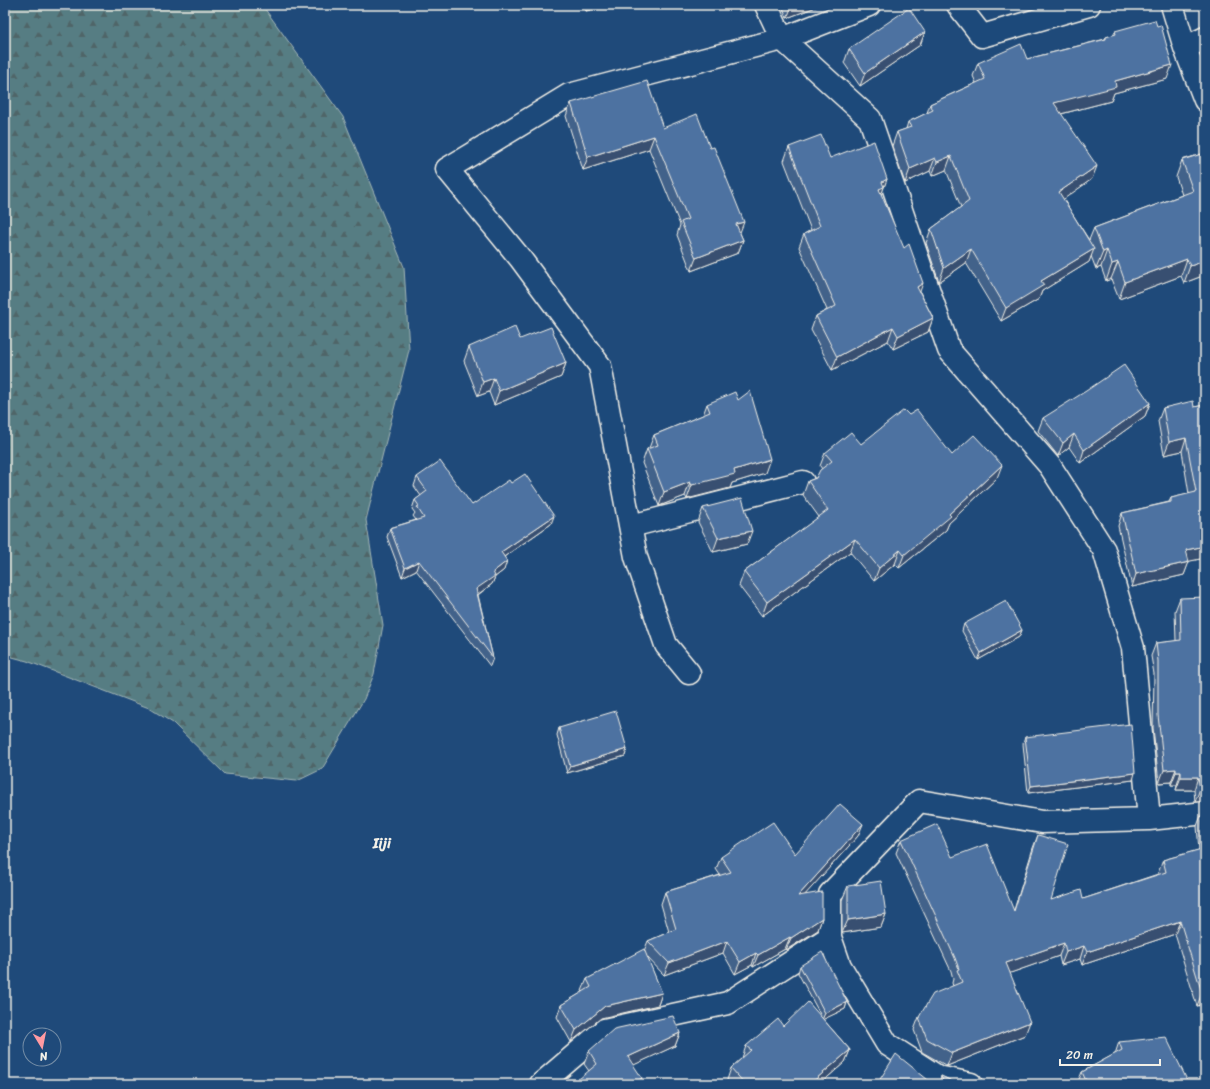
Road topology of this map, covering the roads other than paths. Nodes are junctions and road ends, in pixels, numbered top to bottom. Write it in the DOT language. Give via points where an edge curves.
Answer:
graph roads {
  1 [pos="766,5"];
  2 [pos="868,5"];
  3 [pos="958,5"];
  4 [pos="1089,5"];
  5 [pos="1172,5"];
  6 [pos="1205,38"];
  7 [pos="782,39"];
  8 [pos="1185,48"];
  9 [pos="1205,100"];
  10 [pos="803,482"];
  11 [pos="631,526"];
  12 [pos="689,673"];
  13 [pos="1205,813"];
  14 [pos="1149,819"];
  15 [pos="830,937"];
  16 [pos="541,1084"];
  17 [pos="971,1084"];
  1 -- 7 [label="street"];
  2 -- 7 [label="street"];
  3 -- 4 [label="street" via="982,36"];
  5 -- 8 [label="street"];
  6 -- 8 [label="street"];
  7 -- 11 [label="street" via="569,96 447,169 520,258 600,366"];
  7 -- 14 [label="street" via="870,119 949,350 1050,466 1104,550 1133,648"];
  8 -- 9 [label="street"];
  10 -- 11 [label="street"];
  11 -- 12 [label="street" via="636,557 666,645"];
  13 -- 14 [label="street"];
  14 -- 15 [label="street" via="1042,822 920,801 830,894"];
  15 -- 16 [label="street" via="728,1003 604,1030"];
  15 -- 17 [label="street" via="840,966 887,1044 938,1077"];
}
